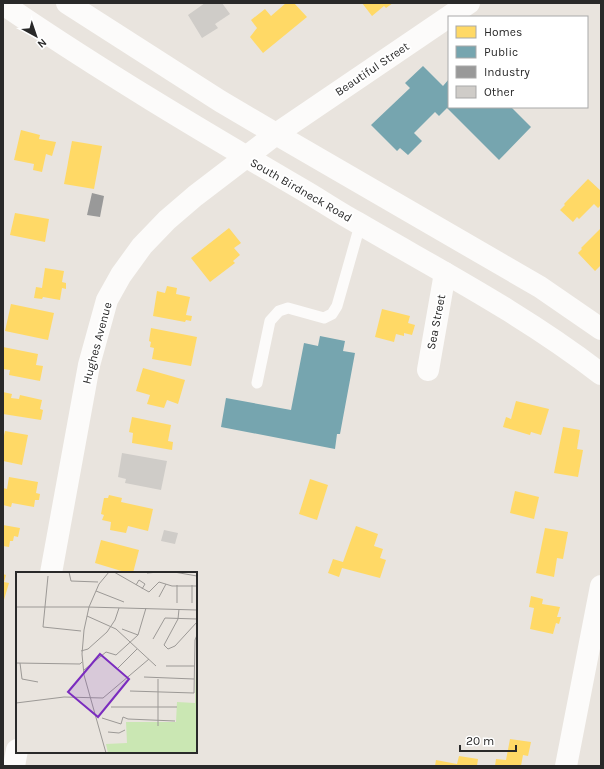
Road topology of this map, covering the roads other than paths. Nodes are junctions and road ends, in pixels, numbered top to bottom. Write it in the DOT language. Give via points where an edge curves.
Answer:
graph roads {
  1 [pos="67,3"];
  2 [pos="469,3"];
  3 [pos="3,4"];
  4 [pos="450,16"];
  5 [pos="448,17"];
  6 [pos="276,134"];
  7 [pos="245,157"];
  8 [pos="360,224"];
  9 [pos="446,273"];
  10 [pos="601,329"];
  11 [pos="428,370"];
  12 [pos="601,374"];
  13 [pos="257,383"];
  14 [pos="51,572"];
  15 [pos="601,586"];
  16 [pos="16,753"];
  17 [pos="14,766"];
  18 [pos="566,766"];
  1 -- 6 [label="main road"];
  2 -- 4 [label="main road, Beautiful Street"];
  3 -- 7 [label="main road, South Birdneck Road" via="86,60"];
  5 -- 6 [label="main road, Beautiful Street"];
  6 -- 7 [label="main road, Hughes Avenue"];
  6 -- 10 [label="main road" via="540,287"];
  7 -- 8 [label="main road, South Birdneck Road"];
  7 -- 14 [label="main road, Hughes Avenue" via="167,220 142,246 107,300 89,365"];
  8 -- 9 [label="main road, South Birdneck Road"];
  8 -- 13 [label="lane" via="337,306 332,314 324,318 288,308 279,311 270,321"];
  9 -- 11 [label="main road, Sea Street"];
  9 -- 12 [label="main road, South Birdneck Road" via="509,310"];
  15 -- 18 [label="main road"];
  16 -- 17 [label="main road"];
}
